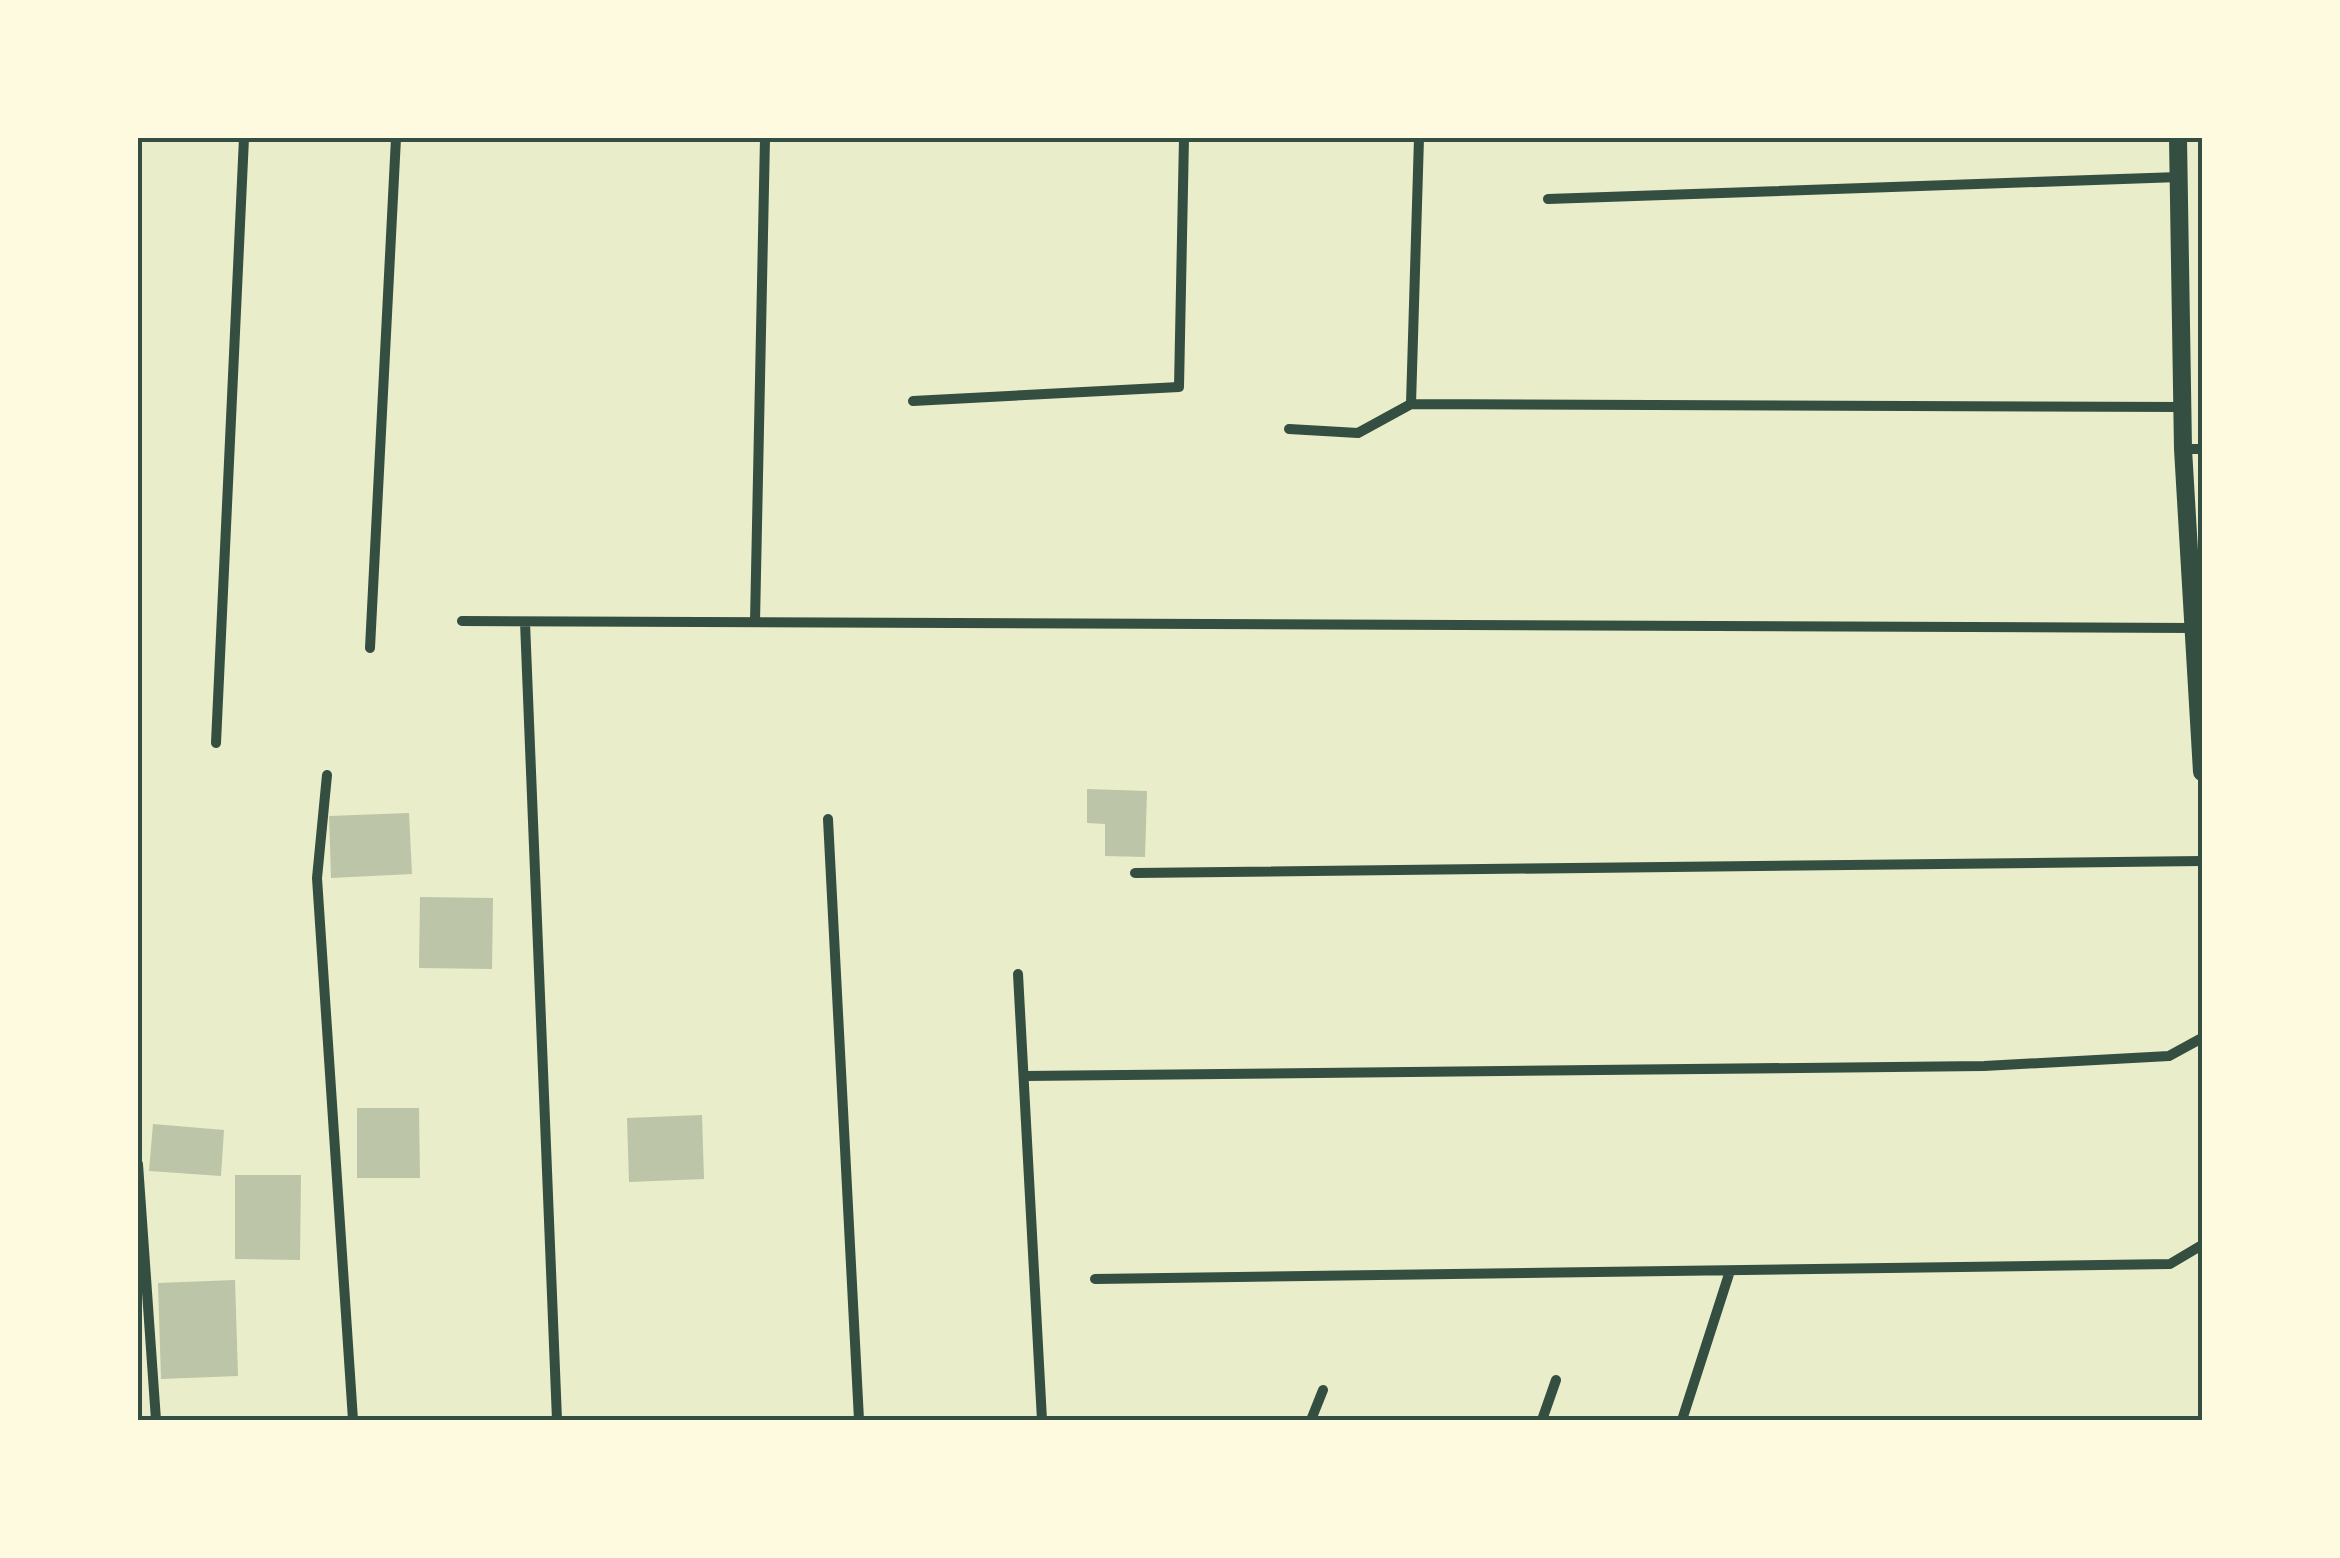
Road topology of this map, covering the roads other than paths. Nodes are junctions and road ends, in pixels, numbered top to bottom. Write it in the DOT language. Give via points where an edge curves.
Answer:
graph roads {
  1 [pos="244,138"];
  2 [pos="396,138"];
  3 [pos="765,138"];
  4 [pos="1184,138"];
  5 [pos="1419,138"];
  6 [pos="2178,138"];
  7 [pos="2179,177"];
  8 [pos="1548,199"];
  9 [pos="913,401"];
  10 [pos="1412,404"];
  11 [pos="2183,408"];
  12 [pos="1289,430"];
  13 [pos="2193,449"];
  14 [pos="462,621"];
  15 [pos="525,622"];
  16 [pos="755,622"];
  17 [pos="2192,628"];
  18 [pos="370,648"];
  19 [pos="216,743"];
  20 [pos="2202,772"];
  21 [pos="327,775"];
  22 [pos="828,819"];
  23 [pos="2202,860"];
  24 [pos="1135,873"];
  25 [pos="1018,974"];
  26 [pos="2202,1038"];
  27 [pos="1024,1076"];
  28 [pos="138,1164"];
  29 [pos="2202,1245"];
  30 [pos="1730,1271"];
  31 [pos="1095,1280"];
  32 [pos="1556,1380"];
  33 [pos="1323,1390"];
  34 [pos="156,1420"];
  35 [pos="354,1420"];
  36 [pos="557,1420"];
  37 [pos="859,1420"];
  38 [pos="1042,1420"];
  39 [pos="1310,1420"];
  40 [pos="1542,1420"];
  41 [pos="1682,1420"];
  1 -- 19 [label="street"];
  2 -- 18 [label="street"];
  3 -- 16 [label="street"];
  4 -- 9 [label="street" via="1179,387"];
  5 -- 10 [label="street"];
  6 -- 7 [label="street"];
  7 -- 8 [label="street"];
  7 -- 11 [label="street"];
  10 -- 11 [label="street"];
  10 -- 12 [label="street" via="1358,433"];
  11 -- 13 [label="street"];
  13 -- 17 [label="street"];
  14 -- 15 [label="street"];
  15 -- 16 [label="street"];
  15 -- 36 [label="street"];
  16 -- 17 [label="street"];
  17 -- 20 [label="street"];
  21 -- 35 [label="street" via="317,878"];
  22 -- 37 [label="street"];
  23 -- 24 [label="street"];
  25 -- 27 [label="street"];
  26 -- 27 [label="street" via="2170,1056 1984,1066"];
  27 -- 38 [label="street"];
  28 -- 34 [label="street"];
  29 -- 30 [label="street" via="2170,1264"];
  30 -- 31 [label="street"];
  30 -- 41 [label="street"];
  32 -- 40 [label="street"];
  33 -- 39 [label="street"];
}
